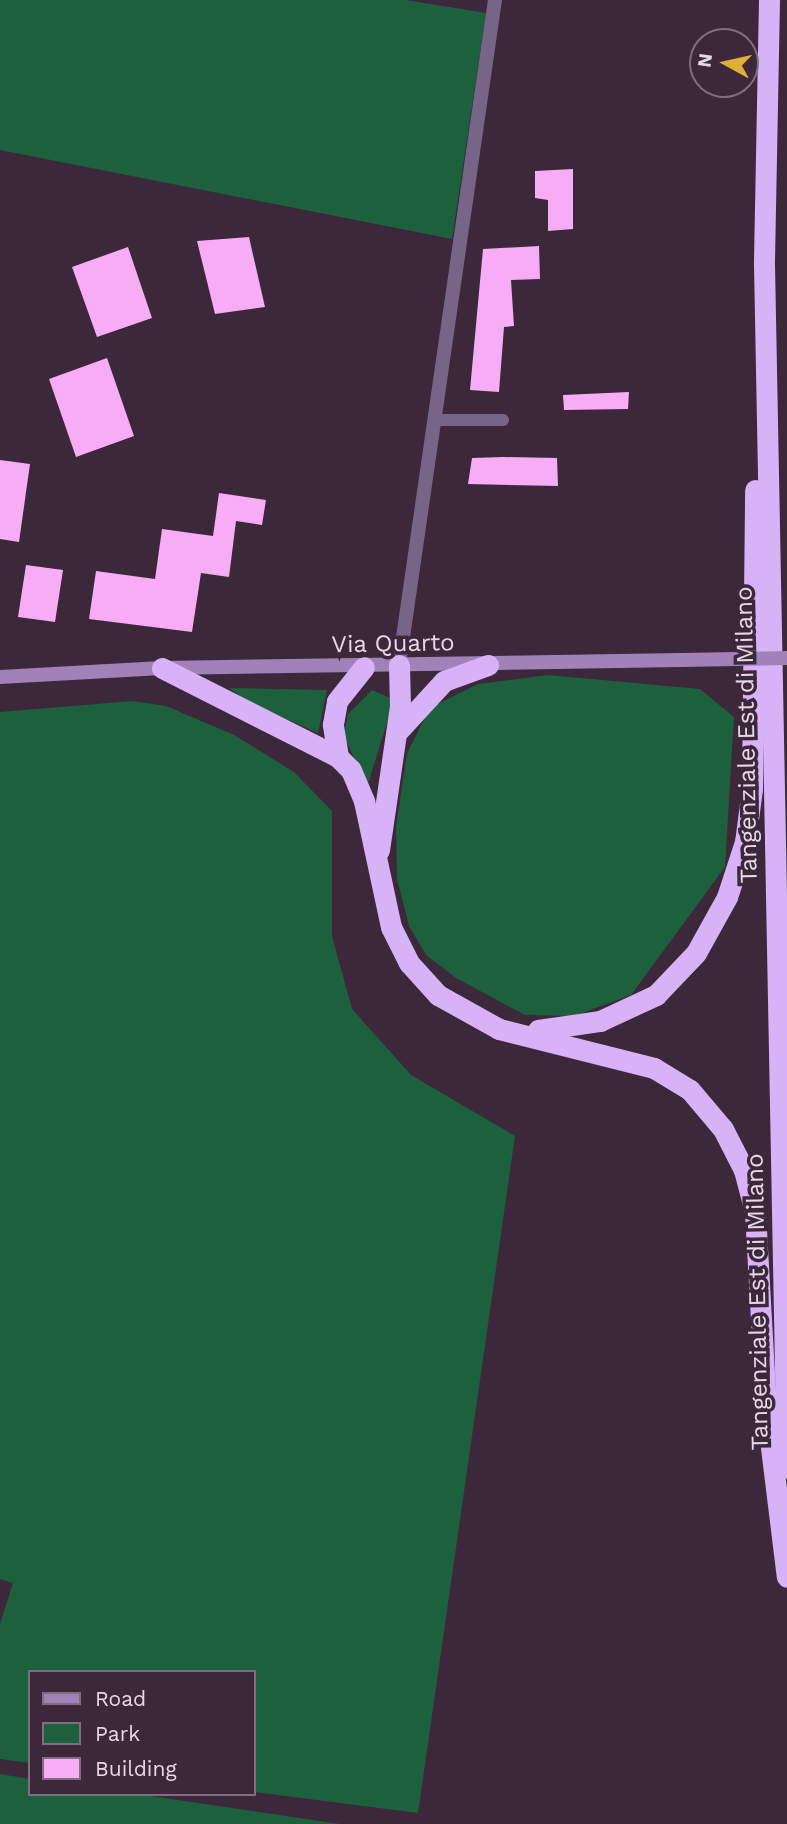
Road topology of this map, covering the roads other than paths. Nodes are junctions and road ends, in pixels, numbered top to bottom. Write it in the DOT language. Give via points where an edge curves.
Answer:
graph roads {
  1 [pos="495,0"];
  2 [pos="769,0"];
  3 [pos="764,264"];
  4 [pos="434,420"];
  5 [pos="503,420"];
  6 [pos="787,658"];
  7 [pos="399,665"];
  8 [pos="488,665"];
  9 [pos="364,667"];
  10 [pos="162,668"];
  11 [pos="0,677"];
  12 [pos="394,742"];
  13 [pos="338,757"];
  14 [pos="376,869"];
  15 [pos="508,1031"];
  16 [pos="787,1468"];
  17 [pos="787,1577"];
  1 -- 4 [label="street"];
  2 -- 3 [label="highway, Tangenziale Est di Milano"];
  3 -- 15 [label="highway" via="752,789 737,869 701,947 656,996 580,1026"];
  3 -- 16 [label="highway, Tangenziale Est di Milano"];
  4 -- 5 [label="lane"];
  4 -- 7 [label="street"];
  6 -- 8 [label="street, Via Quarto, bridge"];
  7 -- 8 [label="street, Via Quarto"];
  7 -- 9 [label="street, Via Quarto"];
  7 -- 12 [label="highway"];
  8 -- 12 [label="highway" via="438,686 409,714"];
  9 -- 10 [label="street, Via Quarto"];
  9 -- 13 [label="highway" via="337,701 333,724"];
  10 -- 11 [label="street, Via Quarto"];
  10 -- 13 [label="highway"];
  12 -- 14 [label="highway"];
  13 -- 14 [label="highway" via="359,787"];
  14 -- 15 [label="highway" via="391,927 419,976 460,1011"];
  15 -- 17 [label="highway" via="635,1060 670,1075 709,1111 735,1148 756,1224 766,1407"];
}
